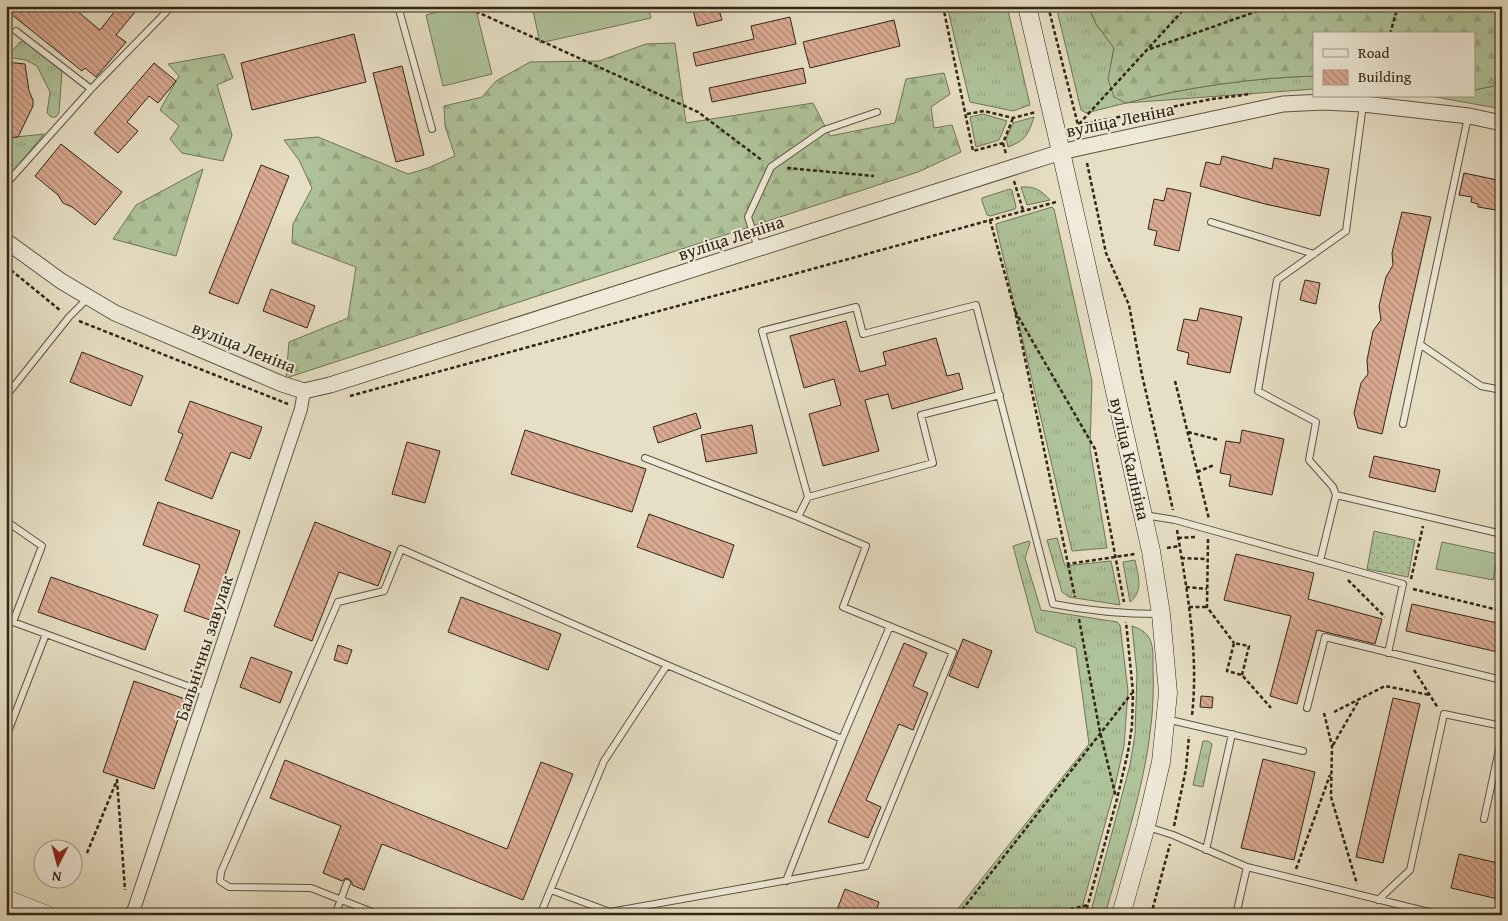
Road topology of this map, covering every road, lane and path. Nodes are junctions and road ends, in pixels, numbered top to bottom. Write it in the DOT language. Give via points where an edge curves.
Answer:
graph roads {
  1 [pos="172,6"];
  2 [pos="398,6"];
  3 [pos="464,6"];
  4 [pos="943,6"];
  5 [pos="1027,6"];
  6 [pos="1048,6"];
  7 [pos="1187,6"];
  8 [pos="1272,6"];
  9 [pos="1398,6"];
  10 [pos="1494,6"];
  11 [pos="1502,11"];
  12 [pos="16,31"];
  13 [pos="1391,32"];
  14 [pos="1148,50"];
  15 [pos="91,89"];
  16 [pos="1257,93"];
  17 [pos="1071,102"];
  18 [pos="1065,104"];
  19 [pos="1363,104"];
  20 [pos="1040,111"];
  21 [pos="877,112"];
  22 [pos="966,114"];
  23 [pos="1469,116"];
  24 [pos="1013,118"];
  25 [pos="1502,123"];
  26 [pos="1078,126"];
  27 [pos="432,129"];
  28 [pos="1061,152"];
  29 [pos="771,167"];
  30 [pos="874,176"];
  31 [pos="6,184"];
  32 [pos="1093,191"];
  33 [pos="1086,193"];
  34 [pos="1056,202"];
  35 [pos="1023,210"];
  36 [pos="990,220"];
  37 [pos="1211,222"];
  38 [pos="6,241"];
  39 [pos="758,249"];
  40 [pos="1314,254"];
  41 [pos="88,298"];
  42 [pos="1015,311"];
  43 [pos="1421,345"];
  44 [pos="1175,382"];
  45 [pos="1502,390"];
  46 [pos="304,391"];
  47 [pos="1000,394"];
  48 [pos="6,396"];
  49 [pos="1403,424"];
  50 [pos="1188,432"];
  51 [pos="1219,440"];
  52 [pos="645,458"];
  53 [pos="1214,465"];
  54 [pos="1197,472"];
  55 [pos="1336,495"];
  56 [pos="808,497"];
  57 [pos="1143,515"];
  58 [pos="798,517"];
  59 [pos="6,521"];
  60 [pos="1211,530"];
  61 [pos="1502,534"];
  62 [pos="1208,539"];
  63 [pos="1179,546"];
  64 [pos="1167,548"];
  65 [pos="1136,554"];
  66 [pos="1115,558"];
  67 [pos="1181,558"];
  68 [pos="1207,559"];
  69 [pos="1320,561"];
  70 [pos="1068,564"];
  71 [pos="1343,575"];
  72 [pos="1186,586"];
  73 [pos="1409,588"];
  74 [pos="1207,589"];
  75 [pos="1189,607"];
  76 [pos="1206,607"];
  77 [pos="1077,609"];
  78 [pos="1502,611"];
  79 [pos="1126,614"];
  80 [pos="1161,614"];
  81 [pos="1390,621"];
  82 [pos="890,626"];
  83 [pos="46,634"];
  84 [pos="1234,643"];
  85 [pos="1388,654"];
  86 [pos="667,665"];
  87 [pos="1242,675"];
  88 [pos="1502,680"];
  89 [pos="1133,692"];
  90 [pos="207,693"];
  91 [pos="1430,695"];
  92 [pos="1360,698"];
  93 [pos="1271,708"];
  94 [pos="1307,708"];
  95 [pos="1334,712"];
  96 [pos="1324,713"];
  97 [pos="1165,718"];
  98 [pos="1502,726"];
  99 [pos="8,728"];
  100 [pos="1100,732"];
  101 [pos="1232,734"];
  102 [pos="1502,736"];
  103 [pos="6,737"];
  104 [pos="842,739"];
  105 [pos="1332,746"];
  106 [pos="1303,751"];
  107 [pos="1331,772"];
  108 [pos="1117,799"];
  109 [pos="1484,819"];
  110 [pos="1146,826"];
  111 [pos="1206,850"];
  112 [pos="87,854"];
  113 [pos="1247,867"];
  114 [pos="1293,878"];
  115 [pos="786,881"];
  116 [pos="347,883"];
  117 [pos="551,890"];
  118 [pos="126,895"];
  119 [pos="1360,895"];
  120 [pos="6,899"];
  121 [pos="341,900"];
  122 [pos="1378,900"];
  123 [pos="1088,905"];
  124 [pos="40,913"];
  125 [pos="614,914"];
  126 [pos="132,915"];
  127 [pos="335,915"];
  128 [pos="380,915"];
  129 [pos="540,915"];
  130 [pos="958,915"];
  131 [pos="1045,915"];
  132 [pos="1085,915"];
  133 [pos="1121,915"];
  134 [pos="1236,915"];
  135 [pos="1441,915"];
  1 -- 15 [label="lane"];
  2 -- 27 [label="lane"];
  3 -- 29 [label="path" via="698,112"];
  4 -- 22 [label="path"];
  5 -- 28 [label="main road, вуліца Калініна"];
  6 -- 17 [label="path"];
  7 -- 14 [label="path"];
  8 -- 14 [label="path"];
  9 -- 13 [label="path"];
  10 -- 11 [label="path"];
  12 -- 15 [label="lane"];
  14 -- 26 [label="path"];
  15 -- 31 [label="lane"];
  16 -- 26 [label="path"];
  17 -- 18 [label="path"];
  17 -- 26 [label="path"];
  19 -- 23 [label="street, вуліца Леніна"];
  19 -- 28 [label="street, вуліца Леніна" via="1283,104"];
  19 -- 40 [label="lane" via="1346,231"];
  20 -- 24 [label="path"];
  21 -- 29 [label="lane" via="824,130"];
  22 -- 24 [label="path" via="984,111"];
  22 -- 24 [label="path" via="973,151 1003,143"];
  23 -- 25 [label="street, вуліца Леніна"];
  23 -- 43 [label="lane"];
  28 -- 39 [label="street, вуліца Леніна"];
  28 -- 57 [label="main road, вуліца Калініна"];
  29 -- 30 [label="path"];
  29 -- 39 [label="lane" via="748,216"];
  32 -- 33 [label="path"];
  34 -- 35 [label="path"];
  36 -- 42 [label="path"];
  37 -- 40 [label="lane"];
  38 -- 41 [label="street, вуліца Леніна"];
  39 -- 46 [label="street, вуліца Леніна"];
  40 -- 55 [label="lane" via="1277,280 1258,391 1316,422 1309,460 1333,487"];
  41 -- 46 [label="street, вуліца Леніна" via="115,313"];
  41 -- 48 [label="lane"];
  42 -- 66 [label="path" via="1095,449"];
  42 -- 70 [label="path"];
  43 -- 45 [label="lane" via="1481,386"];
  43 -- 49 [label="lane"];
  44 -- 50 [label="path"];
  46 -- 90 [label="street, Бальнічны завулак" via="301,409"];
  47 -- 56 [label="lane" via="921,415 933,463"];
  47 -- 56 [label="lane" via="976,305 863,334 856,306 762,331"];
  47 -- 77 [label="lane" via="1053,604"];
  50 -- 51 [label="path"];
  50 -- 54 [label="path"];
  52 -- 58 [label="lane"];
  53 -- 54 [label="path"];
  54 -- 60 [label="path"];
  55 -- 61 [label="lane"];
  55 -- 69 [label="lane"];
  56 -- 58 [label="lane"];
  57 -- 60 [label="lane"];
  57 -- 80 [label="main road, вуліца Калініна"];
  58 -- 82 [label="lane" via="866,546 843,607"];
  59 -- 83 [label="lane" via="42,546 13,622"];
  60 -- 69 [label="lane"];
  62 -- 68 [label="path"];
  63 -- 64 [label="path"];
  65 -- 66 [label="path"];
  66 -- 70 [label="path"];
  66 -- 79 [label="path"];
  67 -- 68 [label="path"];
  68 -- 74 [label="path"];
  69 -- 85 [label="lane" via="1403,584"];
  70 -- 77 [label="path"];
  71 -- 81 [label="path"];
  72 -- 74 [label="path"];
  73 -- 78 [label="path"];
  74 -- 76 [label="path"];
  75 -- 76 [label="path"];
  76 -- 84 [label="path"];
  77 -- 79 [label="lane"];
  77 -- 100 [label="path"];
  79 -- 80 [label="lane"];
  79 -- 89 [label="path"];
  80 -- 97 [label="main road, вуліца Калініна" via="1168,693"];
  82 -- 104 [label="lane"];
  82 -- 115 [label="lane" via="953,652 866,866"];
  83 -- 90 [label="lane"];
  83 -- 99 [label="lane"];
  84 -- 87 [label="path" via="1249,646"];
  84 -- 87 [label="path" via="1227,672"];
  85 -- 88 [label="lane"];
  85 -- 94 [label="lane" via="1325,637"];
  86 -- 104 [label="lane"];
  86 -- 117 [label="lane" via="604,761"];
  86 -- 121 [label="lane" via="401,549 384,591 338,602 221,872 220,881 229,887 311,888"];
  87 -- 93 [label="path"];
  89 -- 100 [label="path"];
  89 -- 108 [label="path" via="1132,726"];
  90 -- 126 [label="street, Бальнічны завулак"];
  91 -- 92 [label="path" via="1385,686"];
  92 -- 95 [label="path"];
  92 -- 105 [label="path"];
  96 -- 105 [label="path"];
  97 -- 101 [label="lane"];
  97 -- 110 [label="main road, вуліца Калініна" via="1161,762"];
  98 -- 122 [label="lane" via="1444,714 1410,870"];
  99 -- 103 [label="lane"];
  100 -- 108 [label="path"];
  100 -- 130 [label="path"];
  101 -- 106 [label="lane"];
  101 -- 111 [label="lane"];
  102 -- 109 [label="lane"];
  104 -- 115 [label="lane"];
  105 -- 107 [label="path"];
  107 -- 114 [label="path"];
  107 -- 119 [label="path" via="1330,797"];
  108 -- 123 [label="path"];
  110 -- 111 [label="lane"];
  110 -- 133 [label="main road, вуліца Калініна"];
  111 -- 113 [label="lane"];
  112 -- 118 [label="path" via="117,780"];
  113 -- 114 [label="lane"];
  113 -- 134 [label="lane"];
  114 -- 119 [label="lane"];
  115 -- 125 [label="lane"];
  116 -- 121 [label="lane"];
  117 -- 125 [label="lane"];
  117 -- 129 [label="lane"];
  119 -- 122 [label="lane"];
  120 -- 124 [label="main road"];
  121 -- 127 [label="lane"];
  121 -- 128 [label="lane"];
  122 -- 135 [label="lane"];
  123 -- 131 [label="path"];
  123 -- 132 [label="path"];
}
